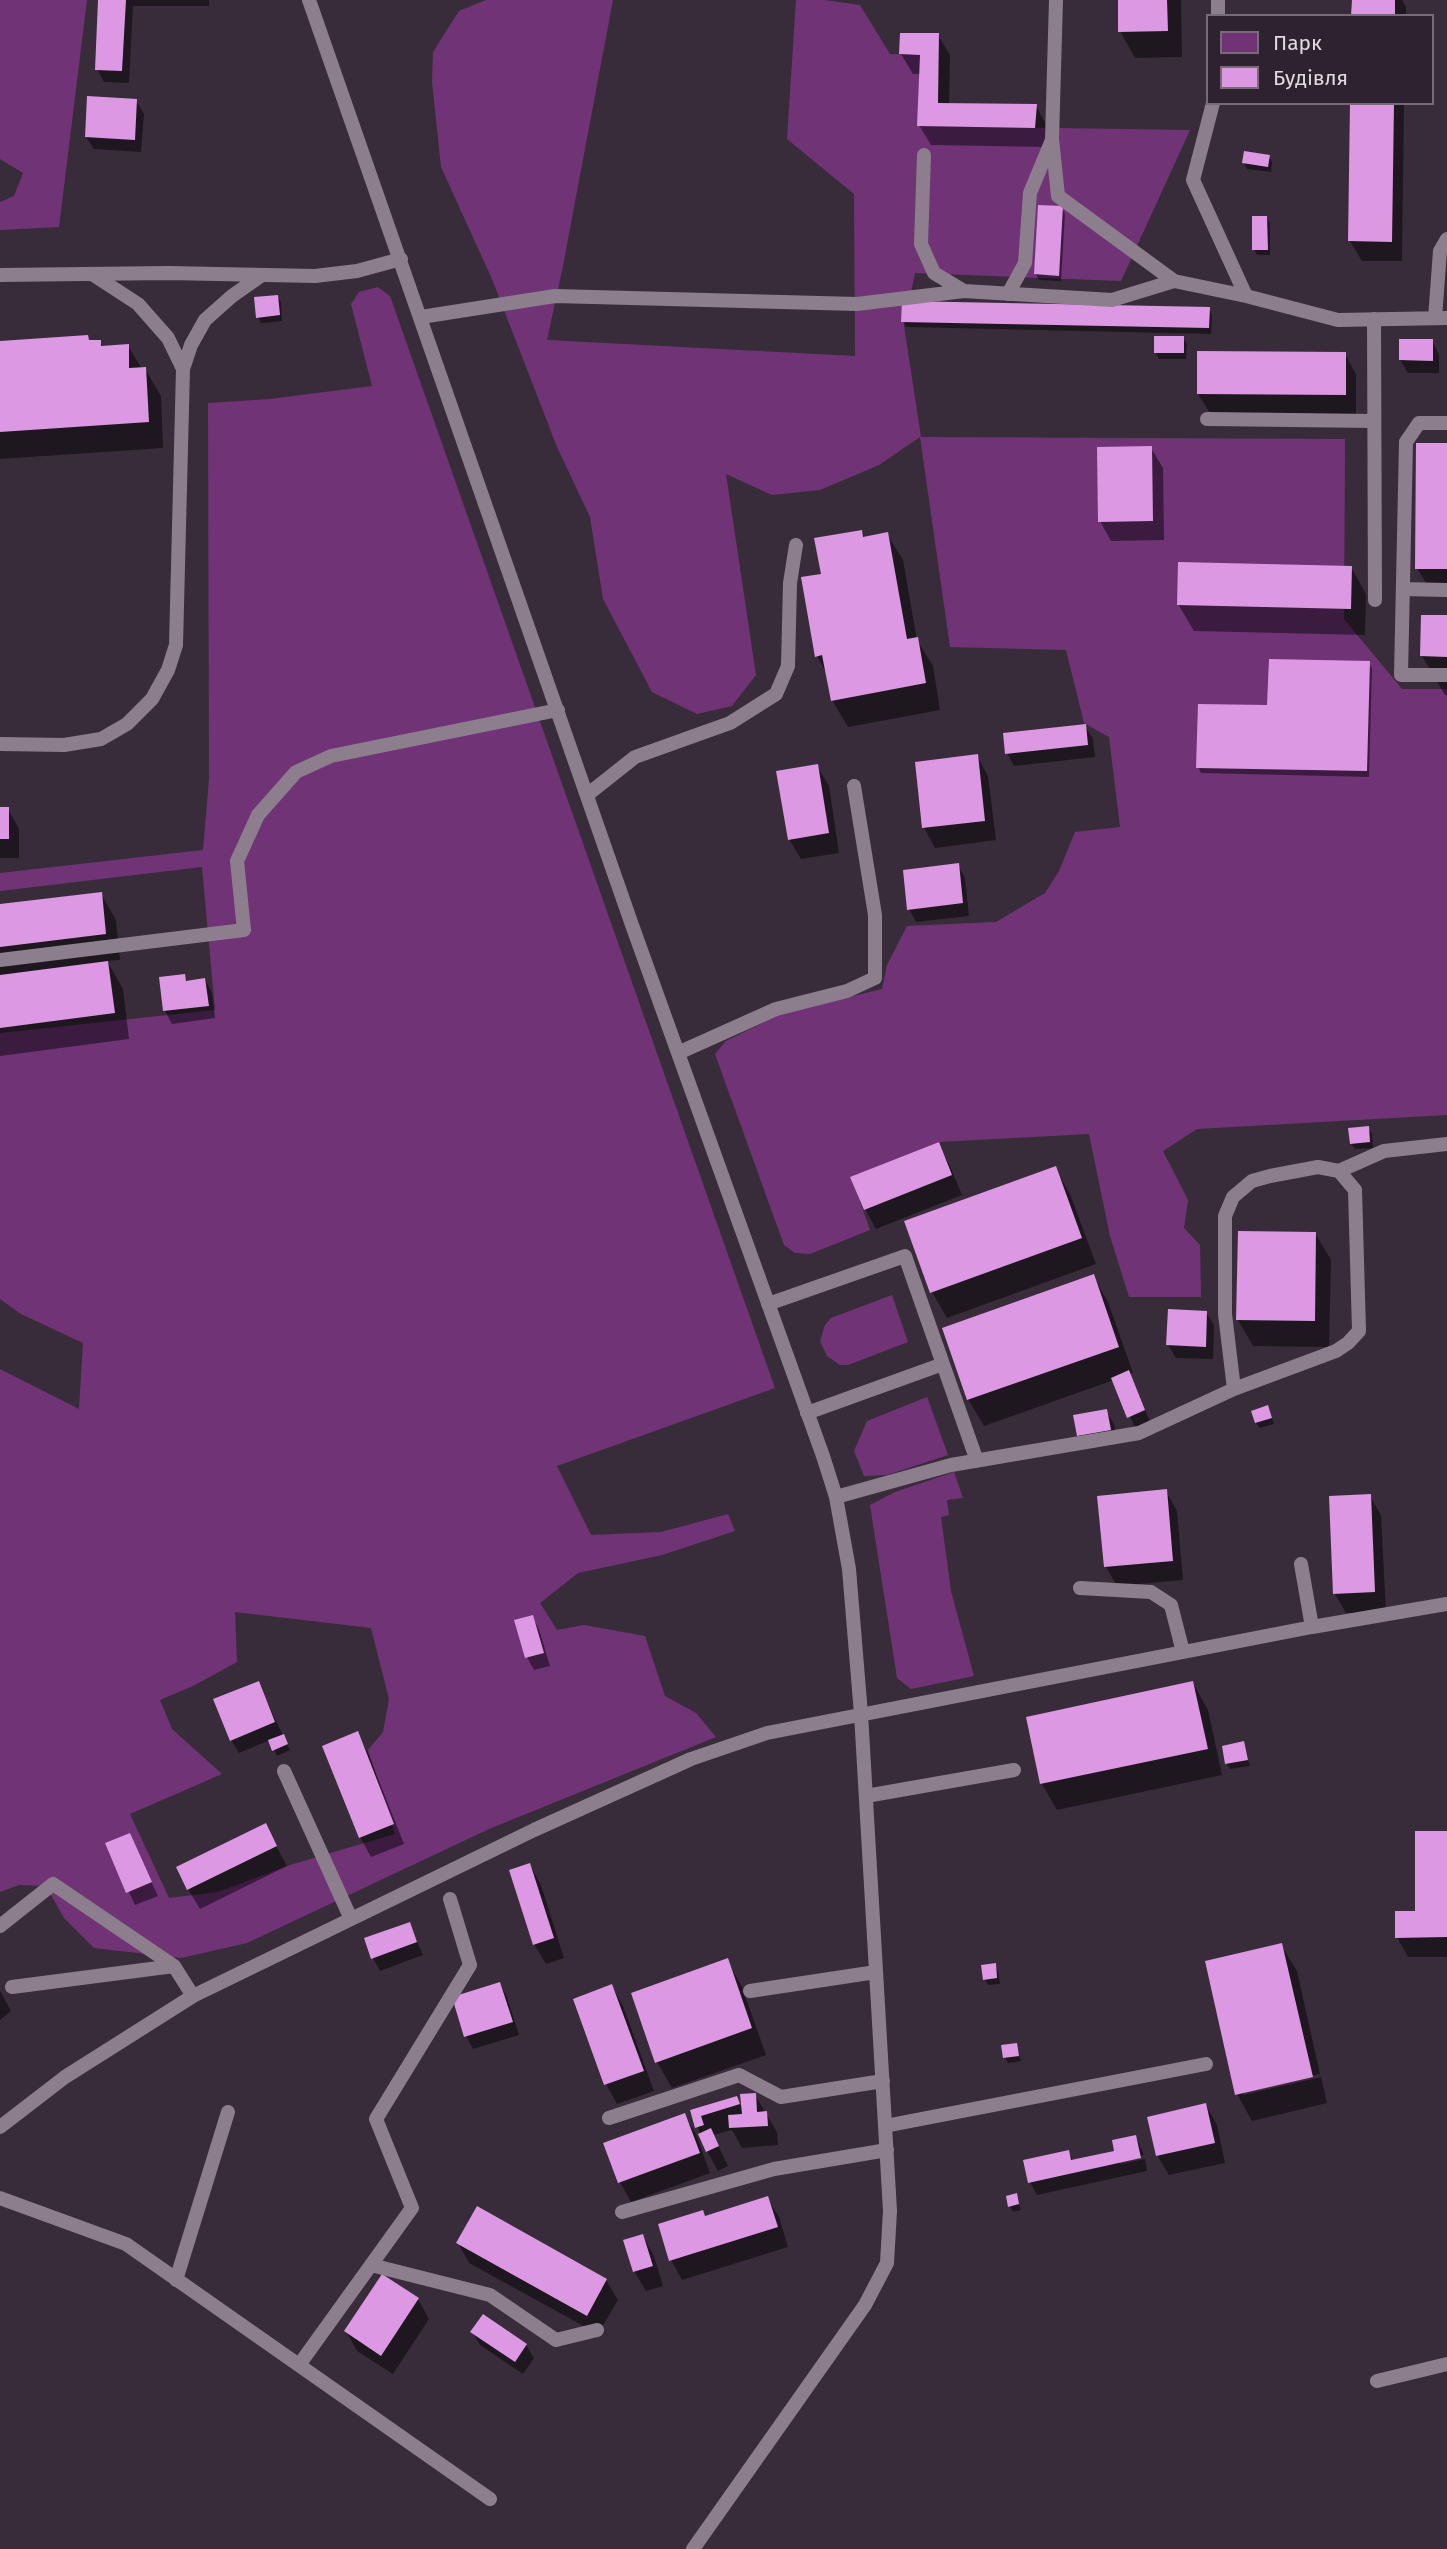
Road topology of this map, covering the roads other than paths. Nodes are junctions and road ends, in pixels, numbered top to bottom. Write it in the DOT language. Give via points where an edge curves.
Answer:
graph roads {
  1 [pos="309,0"];
  2 [pos="1056,0"];
  3 [pos="1212,105"];
  4 [pos="1052,139"];
  5 [pos="924,155"];
  6 [pos="1447,239"];
  7 [pos="401,259"];
  8 [pos="92,274"];
  9 [pos="0,275"];
  10 [pos="262,275"];
  11 [pos="1174,281"];
  12 [pos="964,291"];
  13 [pos="1009,294"];
  14 [pos="1246,296"];
  15 [pos="421,317"];
  16 [pos="1441,318"];
  17 [pos="1374,319"];
  18 [pos="183,369"];
  19 [pos="1207,419"];
  20 [pos="1374,421"];
  21 [pos="1447,423"];
  22 [pos="796,545"];
  23 [pos="1403,589"];
  24 [pos="1447,590"];
  25 [pos="1375,600"];
  26 [pos="1447,675"];
  27 [pos="558,710"];
  28 [pos="0,744"];
  29 [pos="853,786"];
  30 [pos="587,795"];
  31 [pos="0,960"];
  32 [pos="678,1052"];
  33 [pos="1447,1144"];
  34 [pos="1339,1171"];
  35 [pos="768,1304"];
  36 [pos="943,1364"];
  37 [pos="1234,1389"];
  38 [pos="807,1413"];
  39 [pos="977,1461"];
  40 [pos="836,1497"];
  41 [pos="1301,1564"];
  42 [pos="1080,1588"];
  43 [pos="1447,1604"];
  44 [pos="1312,1627"];
  45 [pos="1183,1652"];
  46 [pos="862,1714"];
  47 [pos="1014,1770"];
  48 [pos="284,1771"];
  49 [pos="866,1796"];
  50 [pos="450,1899"];
  51 [pos="351,1919"];
  52 [pos="0,1926"];
  53 [pos="174,1966"];
  54 [pos="876,1972"];
  55 [pos="12,1987"];
  56 [pos="750,1991"];
  57 [pos="193,1996"];
  58 [pos="1206,2064"];
  59 [pos="883,2081"];
  60 [pos="228,2112"];
  61 [pos="609,2118"];
  62 [pos="885,2126"];
  63 [pos="0,2127"];
  64 [pos="887,2150"];
  65 [pos="0,2198"];
  66 [pos="622,2212"];
  67 [pos="371,2265"];
  68 [pos="176,2280"];
  69 [pos="597,2330"];
  70 [pos="1447,2364"];
  71 [pos="299,2365"];
  72 [pos="1377,2381"];
  73 [pos="490,2499"];
  74 [pos="693,2549"];
  1 -- 7 [label="lane"];
  2 -- 4 [label="lane"];
  3 -- 14 [label="lane" via="1193,180"];
  4 -- 11 [label="lane" via="1058,196"];
  4 -- 13 [label="lane" via="1030,193 1026,263"];
  5 -- 12 [label="lane" via="920,244 934,273"];
  6 -- 16 [label="lane" via="1440,251"];
  7 -- 10 [label="lane" via="315,276"];
  7 -- 15 [label="lane"];
  8 -- 9 [label="lane"];
  8 -- 10 [label="lane"];
  8 -- 18 [label="lane" via="138,304 167,338"];
  10 -- 18 [label="lane" via="205,320"];
  11 -- 13 [label="lane" via="1112,300"];
  11 -- 14 [label="lane"];
  12 -- 13 [label="lane"];
  12 -- 15 [label="lane" via="857,304 555,296"];
  14 -- 17 [label="lane" via="1338,320"];
  15 -- 27 [label="lane"];
  16 -- 17 [label="lane"];
  17 -- 20 [label="lane"];
  18 -- 28 [label="lane" via="176,645 168,670 136,716 101,738 64,745"];
  19 -- 20 [label="lane"];
  20 -- 25 [label="lane"];
  21 -- 23 [label="lane" via="1419,423 1406,442"];
  22 -- 30 [label="lane" via="788,666 776,694 730,723 635,757"];
  23 -- 24 [label="lane"];
  23 -- 26 [label="lane" via="1401,676"];
  27 -- 30 [label="lane"];
  27 -- 31 [label="lane" via="331,757 296,772 258,815 237,861 244,930"];
  29 -- 32 [label="lane" via="874,915 875,978 847,991 776,1009"];
  30 -- 32 [label="lane"];
  32 -- 35 [label="lane"];
  33 -- 34 [label="lane" via="1384,1151"];
  34 -- 37 [label="lane" via="1354,1190 1359,1331 1336,1351"];
  34 -- 37 [label="lane" via="1318,1167 1270,1176 1252,1181 1233,1196 1225,1216 1225,1314"];
  35 -- 36 [label="lane" via="905,1256"];
  35 -- 38 [label="lane"];
  36 -- 38 [label="lane"];
  36 -- 39 [label="lane"];
  37 -- 39 [label="lane" via="1139,1433"];
  38 -- 40 [label="lane"];
  39 -- 40 [label="lane"];
  40 -- 46 [label="lane" via="850,1581"];
  41 -- 44 [label="lane"];
  42 -- 45 [label="lane" via="1151,1592 1171,1605"];
  43 -- 44 [label="lane"];
  44 -- 45 [label="lane"];
  45 -- 46 [label="lane"];
  46 -- 49 [label="lane"];
  46 -- 51 [label="lane" via="767,1733 691,1759"];
  47 -- 49 [label="lane"];
  48 -- 51 [label="lane"];
  49 -- 54 [label="lane"];
  50 -- 67 [label="lane" via="470,1965 376,2119 412,2208"];
  51 -- 57 [label="lane"];
  52 -- 53 [label="lane" via="53,1884"];
  53 -- 55 [label="lane"];
  53 -- 57 [label="lane"];
  54 -- 56 [label="lane"];
  54 -- 59 [label="lane"];
  57 -- 63 [label="lane" via="65,2077"];
  58 -- 62 [label="lane"];
  59 -- 61 [label="lane" via="780,2097 739,2075"];
  59 -- 62 [label="lane"];
  60 -- 68 [label="lane"];
  62 -- 64 [label="lane"];
  64 -- 66 [label="lane" via="774,2169"];
  64 -- 74 [label="lane" via="887,2263 865,2305"];
  65 -- 68 [label="lane" via="126,2244"];
  67 -- 69 [label="lane" via="490,2295 556,2340"];
  67 -- 71 [label="lane"];
  68 -- 71 [label="lane"];
  70 -- 72 [label="lane"];
  71 -- 73 [label="lane"];
}
